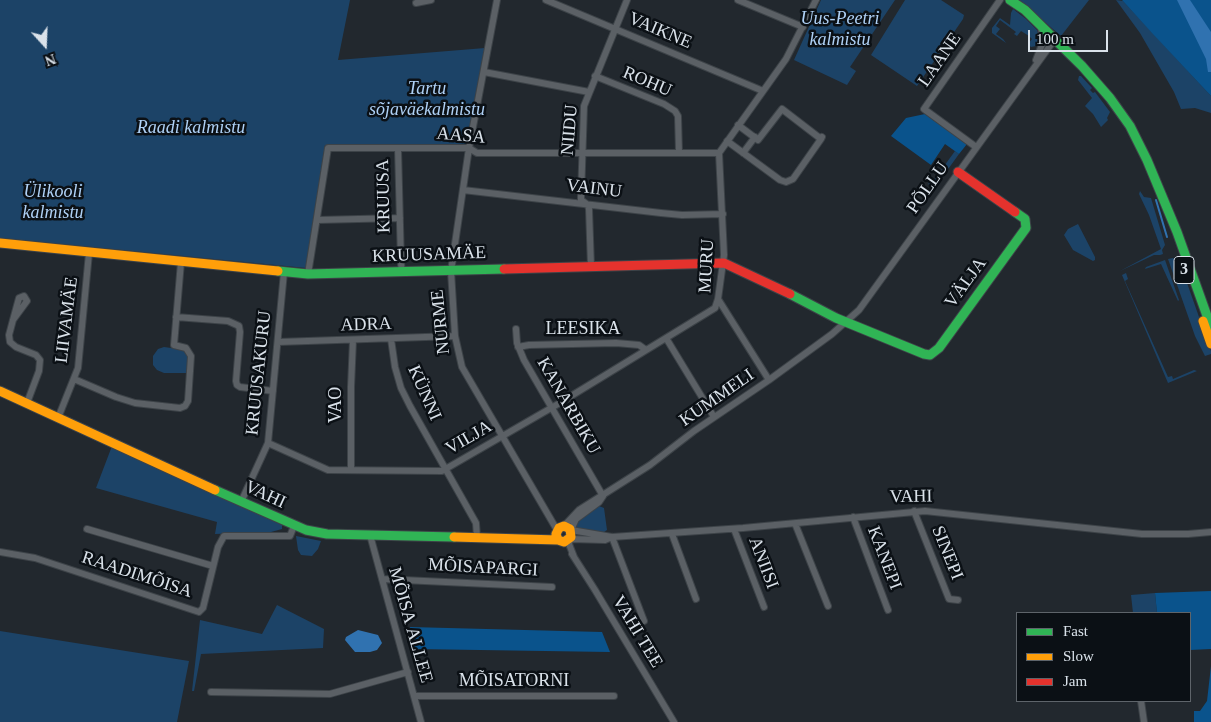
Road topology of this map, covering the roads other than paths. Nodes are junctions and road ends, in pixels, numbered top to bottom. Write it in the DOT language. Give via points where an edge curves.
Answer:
graph roads {
  1 [pos="431,0"];
  2 [pos="497,0"];
  3 [pos="546,0"];
  4 [pos="628,0"];
  5 [pos="738,0"];
  6 [pos="816,0"];
  7 [pos="1000,0"];
  8 [pos="1010,0"];
  9 [pos="416,2"];
  10 [pos="1040,24"];
  11 [pos="803,27"];
  12 [pos="616,29"];
  13 [pos="1055,39"];
  14 [pos="1033,68"];
  15 [pos="484,72"];
  16 [pos="595,76"];
  17 [pos="763,91"];
  18 [pos="589,92"];
  19 [pos="738,125"];
  20 [pos="755,138"];
  21 [pos="727,141"];
  22 [pos="976,147"];
  23 [pos="398,148"];
  24 [pos="469,148"];
  25 [pos="582,153"];
  26 [pos="679,153"];
  27 [pos="720,153"];
  28 [pos="743,153"];
  29 [pos="958,172"];
  30 [pos="463,190"];
  31 [pos="1160,194"];
  32 [pos="585,203"];
  33 [pos="723,214"];
  34 [pos="400,218"];
  35 [pos="317,220"];
  36 [pos="0,243"];
  37 [pos="89,253"];
  38 [pos="181,262"];
  39 [pos="723,263"];
  40 [pos="591,266"];
  41 [pos="451,271"];
  42 [pos="284,272"];
  43 [pos="402,272"];
  44 [pos="308,274"];
  45 [pos="718,299"];
  46 [pos="176,317"];
  47 [pos="13,320"];
  48 [pos="846,322"];
  49 [pos="1211,327"];
  50 [pos="516,329"];
  51 [pos="455,336"];
  52 [pos="666,338"];
  53 [pos="391,339"];
  54 [pos="353,340"];
  55 [pos="278,342"];
  56 [pos="1211,344"];
  57 [pos="518,347"];
  58 [pos="646,350"];
  59 [pos="74,378"];
  60 [pos="769,380"];
  61 [pos="0,391"];
  62 [pos="273,392"];
  63 [pos="27,403"];
  64 [pos="551,408"];
  65 [pos="714,417"];
  66 [pos="58,418"];
  67 [pos="502,436"];
  68 [pos="268,443"];
  69 [pos="446,469"];
  70 [pos="351,470"];
  71 [pos="603,496"];
  72 [pos="241,502"];
  73 [pos="914,511"];
  74 [pos="853,517"];
  75 [pos="797,523"];
  76 [pos="294,526"];
  77 [pos="87,529"];
  78 [pos="734,529"];
  79 [pos="1211,532"];
  80 [pos="562,534"];
  81 [pos="672,534"];
  82 [pos="370,535"];
  83 [pos="477,537"];
  84 [pos="612,538"];
  85 [pos="0,552"];
  86 [pos="212,566"];
  87 [pos="382,579"];
  88 [pos="552,586"];
  89 [pos="696,599"];
  90 [pos="958,600"];
  91 [pos="828,606"];
  92 [pos="764,608"];
  93 [pos="888,610"];
  94 [pos="644,622"];
  95 [pos="408,672"];
  96 [pos="211,692"];
  97 [pos="415,696"];
  98 [pos="614,696"];
  99 [pos="1142,702"];
  100 [pos="422,722"];
  101 [pos="674,722"];
  102 [pos="1144,722"];
  1 -- 9 [label="street"];
  2 -- 15 [label="street, NURME"];
  3 -- 12 [label="street, VAIKNE"];
  4 -- 12 [label="street, NIIDU"];
  5 -- 11 [label="street"];
  6 -- 11 [label="street"];
  7 -- 22 [label="street, LAANE" via="924,109"];
  8 -- 10 [label="main road, 3"];
  10 -- 13 [label="main road, 3"];
  10 -- 14 [label="street, PÕLLU" via="1043,42"];
  11 -- 17 [label="street"];
  12 -- 16 [label="street, NIIDU"];
  12 -- 17 [label="street, VAIKNE"];
  13 -- 14 [label="street, PÕLLU"];
  13 -- 31 [label="main road, 3" via="1120,110 1147,160"];
  14 -- 22 [label="street, PÕLLU"];
  15 -- 18 [label="street"];
  15 -- 24 [label="street, NURME"];
  16 -- 18 [label="street, NIIDU"];
  16 -- 26 [label="street, ROHU" via="675,111 678,116"];
  17 -- 19 [label="street"];
  18 -- 25 [label="street, NIIDU" via="584,106"];
  19 -- 20 [label="street"];
  19 -- 21 [label="street"];
  20 -- 28 [label="street"];
  20 -- 28 [label="street" via="758,140 782,109 821,137 789,182 783,182"];
  21 -- 27 [label="street"];
  21 -- 28 [label="street"];
  22 -- 29 [label="street, PÕLLU"];
  23 -- 24 [label="street, AASA"];
  23 -- 34 [label="street, KRUUSA"];
  23 -- 35 [label="street, AASA" via="328,148"];
  24 -- 25 [label="street, AASA" via="476,153"];
  24 -- 30 [label="street, NURME"];
  25 -- 26 [label="street, AASA"];
  25 -- 32 [label="street, NIIDU" via="581,200"];
  26 -- 27 [label="street, AASA"];
  27 -- 33 [label="street, MURU"];
  29 -- 48 [label="street, PÕLLU" via="859,310"];
  29 -- 48 [label="main road, VÄLJA" via="1025,219 1026,228 939,348 934,353 924,354"];
  30 -- 32 [label="street, VAINU"];
  30 -- 41 [label="street, NURME"];
  31 -- 49 [label="main road, 3"];
  31 -- 56 [label="main road, 3"];
  32 -- 33 [label="street, VAINU" via="682,215"];
  32 -- 40 [label="street, NIIDU" via="589,209"];
  33 -- 39 [label="street, MURU"];
  34 -- 35 [label="street"];
  34 -- 43 [label="street, KRUUSA"];
  35 -- 44 [label="street, AASA"];
  36 -- 37 [label="main road, KRUUSAMÄE"];
  37 -- 38 [label="main road, KRUUSAMÄE"];
  37 -- 59 [label="street, LIIVAMÄE" via="80,354"];
  38 -- 42 [label="main road, KRUUSAMÄE"];
  38 -- 46 [label="street"];
  39 -- 40 [label="main road, KRUUSAMÄE"];
  39 -- 45 [label="street, MURU"];
  39 -- 48 [label="main road, KRUUSAMÄE"];
  40 -- 41 [label="main road, KRUUSAMÄE"];
  41 -- 43 [label="main road, KRUUSAMÄE"];
  41 -- 51 [label="street, NURME"];
  42 -- 44 [label="main road, KRUUSAMÄE"];
  42 -- 55 [label="street, KRUUSAKURU"];
  43 -- 44 [label="main road, KRUUSAMÄE"];
  45 -- 52 [label="street, VILJA" via="715,308"];
  45 -- 60 [label="street, MURU"];
  46 -- 59 [label="street" via="174,345 186,348 192,356 188,400 183,407 135,403"];
  46 -- 62 [label="street" via="228,322 238,326 237,385"];
  47 -- 63 [label="street" via="10,342 36,355 41,365"];
  48 -- 60 [label="street, KUMMELI"];
  50 -- 57 [label="street, KANARBIKU"];
  51 -- 53 [label="street, ADRA"];
  51 -- 67 [label="street, NURME" via="462,367"];
  52 -- 58 [label="street, VILJA"];
  52 -- 65 [label="street"];
  53 -- 54 [label="street, ADRA"];
  53 -- 69 [label="street, KÜNNI" via="401,388"];
  54 -- 55 [label="street, ADRA"];
  54 -- 70 [label="street, VAO"];
  55 -- 62 [label="street, KRUUSAKURU"];
  57 -- 58 [label="street, LEESIKA" via="616,343 639,345"];
  57 -- 64 [label="street, KANARBIKU"];
  58 -- 64 [label="street, VILJA"];
  59 -- 66 [label="street, LIIVAMÄE"];
  60 -- 65 [label="street, KUMMELI"];
  61 -- 63 [label="main road, VAHI"];
  62 -- 68 [label="street, KRUUSAKURU"];
  63 -- 66 [label="main road, VAHI"];
  64 -- 67 [label="street, VILJA"];
  64 -- 71 [label="street, KANARBIKU"];
  65 -- 71 [label="street, KUMMELI"];
  66 -- 72 [label="main road, VAHI"];
  67 -- 69 [label="street, VILJA"];
  67 -- 80 [label="street, NURME"];
  68 -- 70 [label="street, VILJA" via="328,470"];
  68 -- 72 [label="street, KRUUSAKURU"];
  69 -- 70 [label="street, VILJA" via="427,472"];
  69 -- 83 [label="street, KÜNNI" via="476,523"];
  71 -- 80 [label="street, KUMMELI" via="579,510"];
  72 -- 76 [label="main road, VAHI"];
  73 -- 74 [label="street, VAHI"];
  73 -- 79 [label="street, VAHI" via="1142,534"];
  73 -- 90 [label="street, SINEPI" via="949,599"];
  74 -- 75 [label="street, VAHI"];
  74 -- 93 [label="street, KANEPI"];
  75 -- 78 [label="street, VAHI"];
  75 -- 91 [label="street"];
  76 -- 82 [label="main road, VAHI" via="327,534"];
  76 -- 86 [label="street, RAADIMÕISA" via="290,536 224,536"];
  77 -- 86 [label="street"];
  78 -- 81 [label="street, VAHI"];
  78 -- 92 [label="street, ANIISI"];
  80 -- 83 [label="main road, VAHI" via="538,539"];
  80 -- 84 [label="street, VAHI" via="605,540"];
  80 -- 101 [label="street, VAHI TEE"];
  81 -- 84 [label="street, VAHI"];
  81 -- 89 [label="street"];
  82 -- 83 [label="main road, VAHI"];
  82 -- 87 [label="street, MÕISA ALLEE"];
  84 -- 94 [label="street"];
  85 -- 86 [label="street, RAADIMÕISA" via="35,558 199,612 203,608"];
  87 -- 88 [label="street, MÕISAPARGI"];
  87 -- 95 [label="street, MÕISA ALLEE"];
  95 -- 96 [label="street" via="330,694"];
  95 -- 97 [label="street, MÕISA ALLEE"];
  97 -- 98 [label="street, MÕISATORNI"];
  97 -- 100 [label="street, MÕISA ALLEE"];
  99 -- 102 [label="street"];
}
